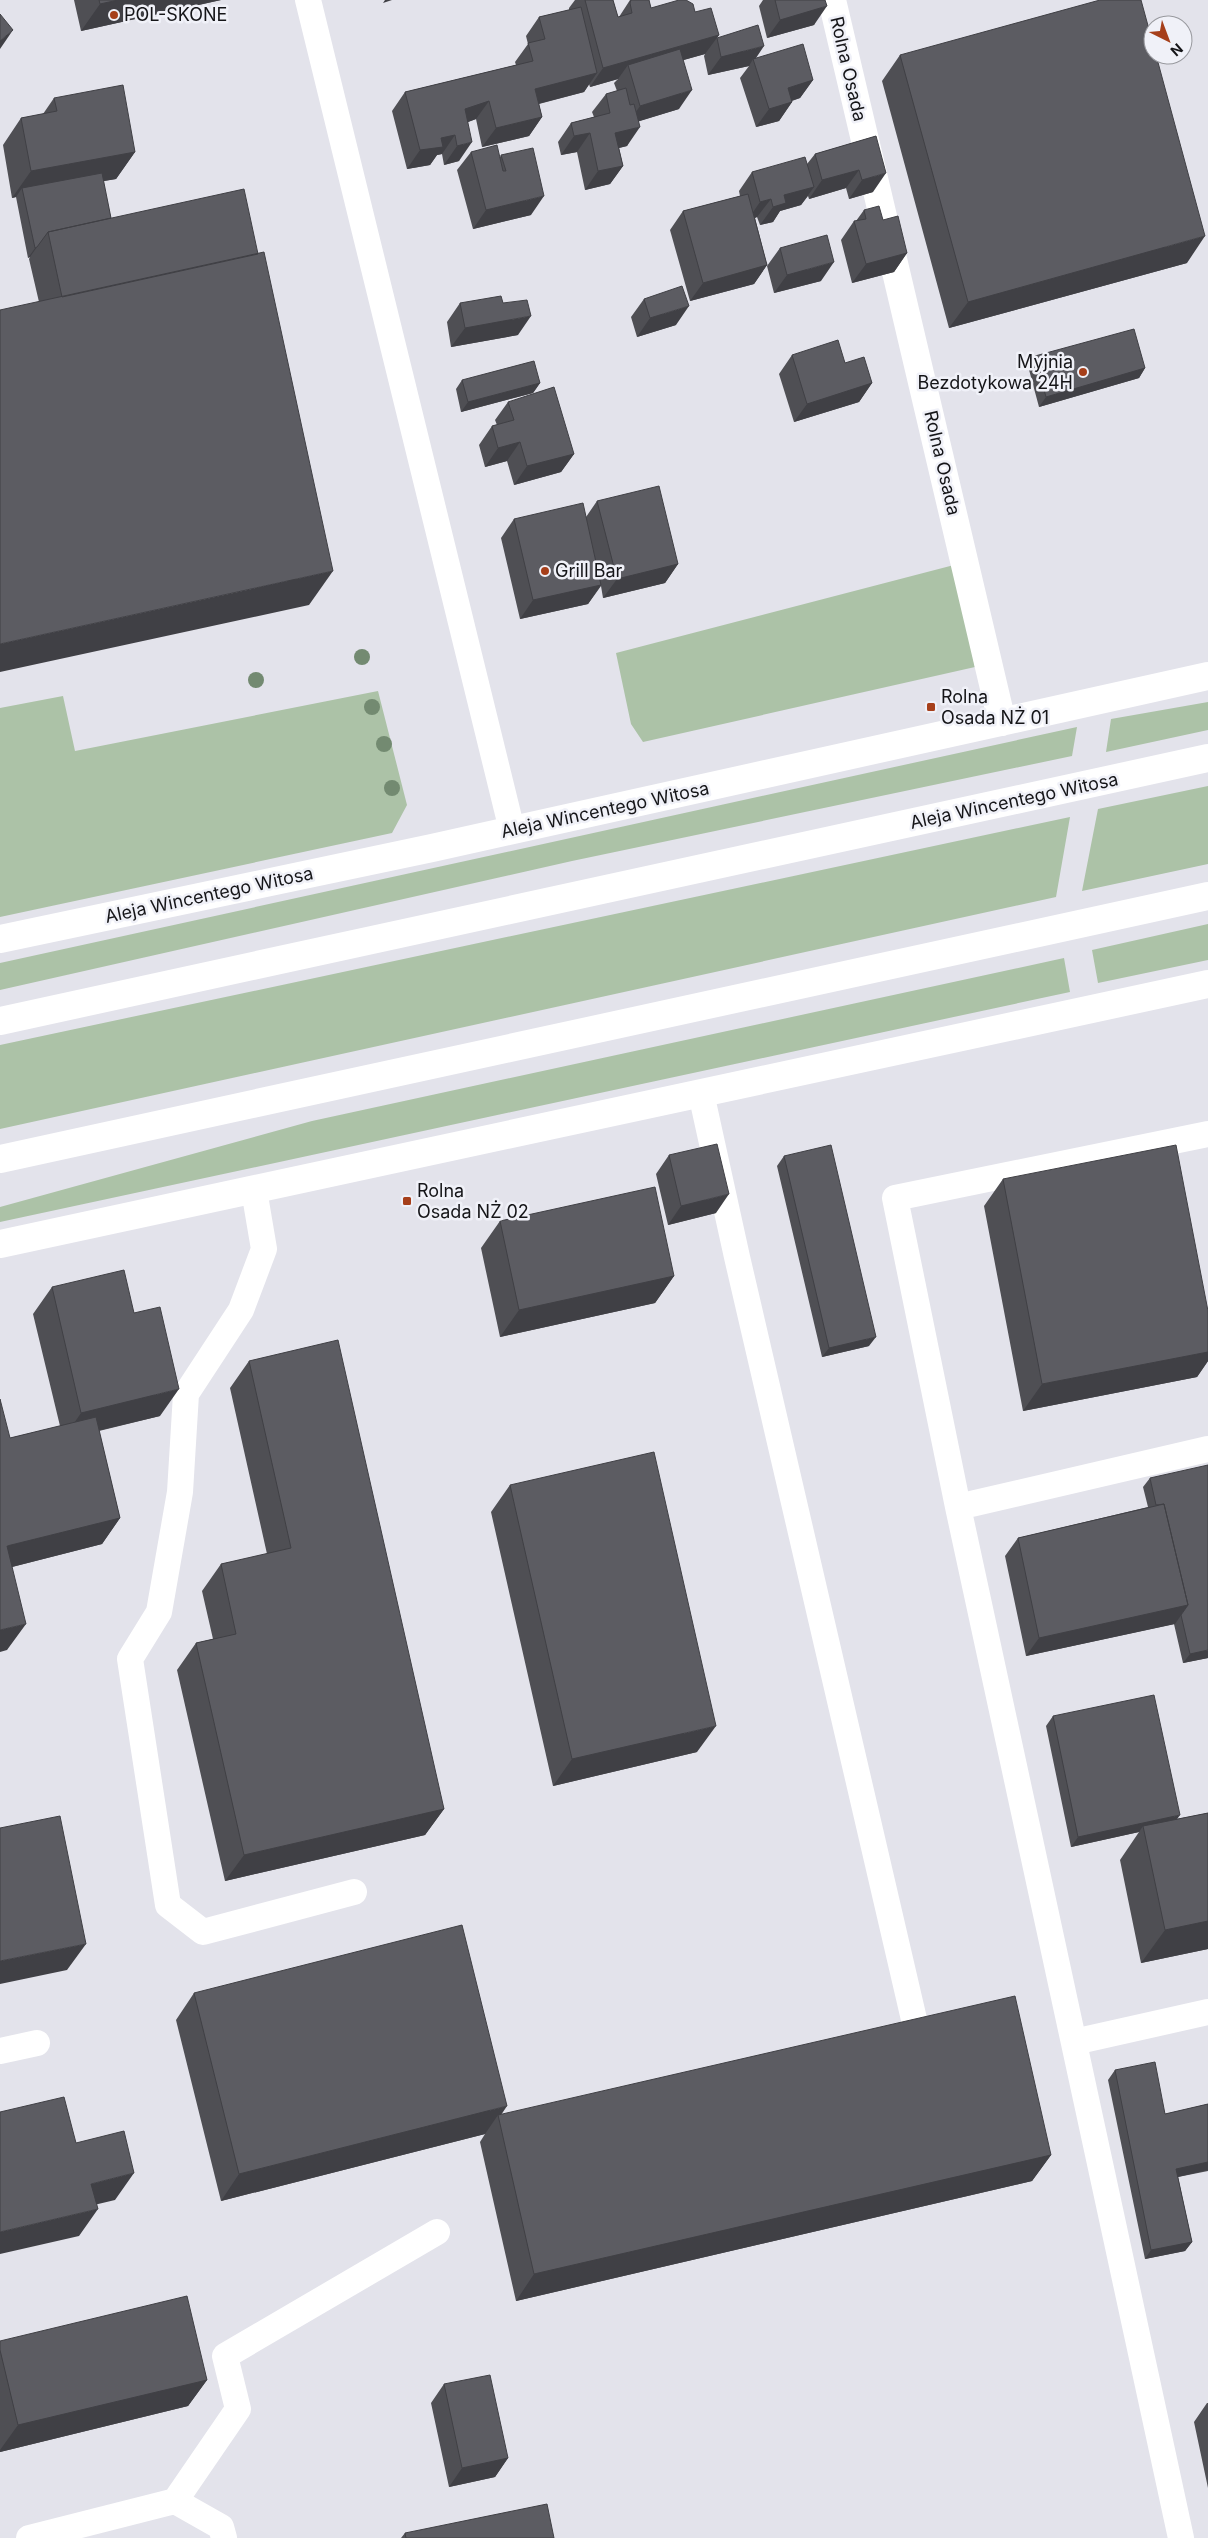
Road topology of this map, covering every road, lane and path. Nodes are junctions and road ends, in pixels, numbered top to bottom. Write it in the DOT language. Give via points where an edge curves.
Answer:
graph roads {
  1 [pos="308,0"];
  2 [pos="832,0"];
  3 [pos="1208,676"];
  4 [pos="1002,722"];
  5 [pos="1208,758"];
  6 [pos="512,830"];
  7 [pos="1208,896"];
  8 [pos="0,939"];
  9 [pos="1208,984"];
  10 [pos="0,1021"];
  11 [pos="701,1093"];
  12 [pos="1208,1134"];
  13 [pos="0,1159"];
  14 [pos="254,1190"];
  15 [pos="0,1244"];
  16 [pos="1208,1449"];
  17 [pos="958,1507"];
  18 [pos="354,1892"];
  19 [pos="1208,2012"];
  20 [pos="916,2028"];
  21 [pos="1074,2042"];
  22 [pos="37,2043"];
  23 [pos="0,2051"];
  24 [pos="437,2232"];
  25 [pos="175,2501"];
  26 [pos="29,2538"];
  27 [pos="224,2538"];
  28 [pos="1181,2538"];
  1 -- 6 [label="lane"];
  2 -- 4 [label="street, Rolna Osada"];
  3 -- 4 [label="street, Aleja Wincentego Witosa"];
  4 -- 6 [label="street, Aleja Wincentego Witosa"];
  5 -- 10 [label="street, Aleja Wincentego Witosa"];
  6 -- 8 [label="street, Aleja Wincentego Witosa"];
  7 -- 13 [label="street"];
  9 -- 11 [label="street"];
  11 -- 14 [label="street"];
  11 -- 20 [label="lane"];
  12 -- 17 [label="lane" via="895,1198"];
  14 -- 15 [label="street"];
  14 -- 18 [label="lane" via="264,1249 240,1310 186,1394 180,1492 160,1612 130,1659 168,1905 203,1932"];
  16 -- 17 [label="lane"];
  17 -- 21 [label="lane"];
  19 -- 21 [label="lane"];
  21 -- 28 [label="lane"];
  22 -- 23 [label="lane"];
  24 -- 25 [label="lane" via="225,2356 238,2409"];
  25 -- 26 [label="lane"];
  25 -- 27 [label="lane" via="221,2527"];
}
